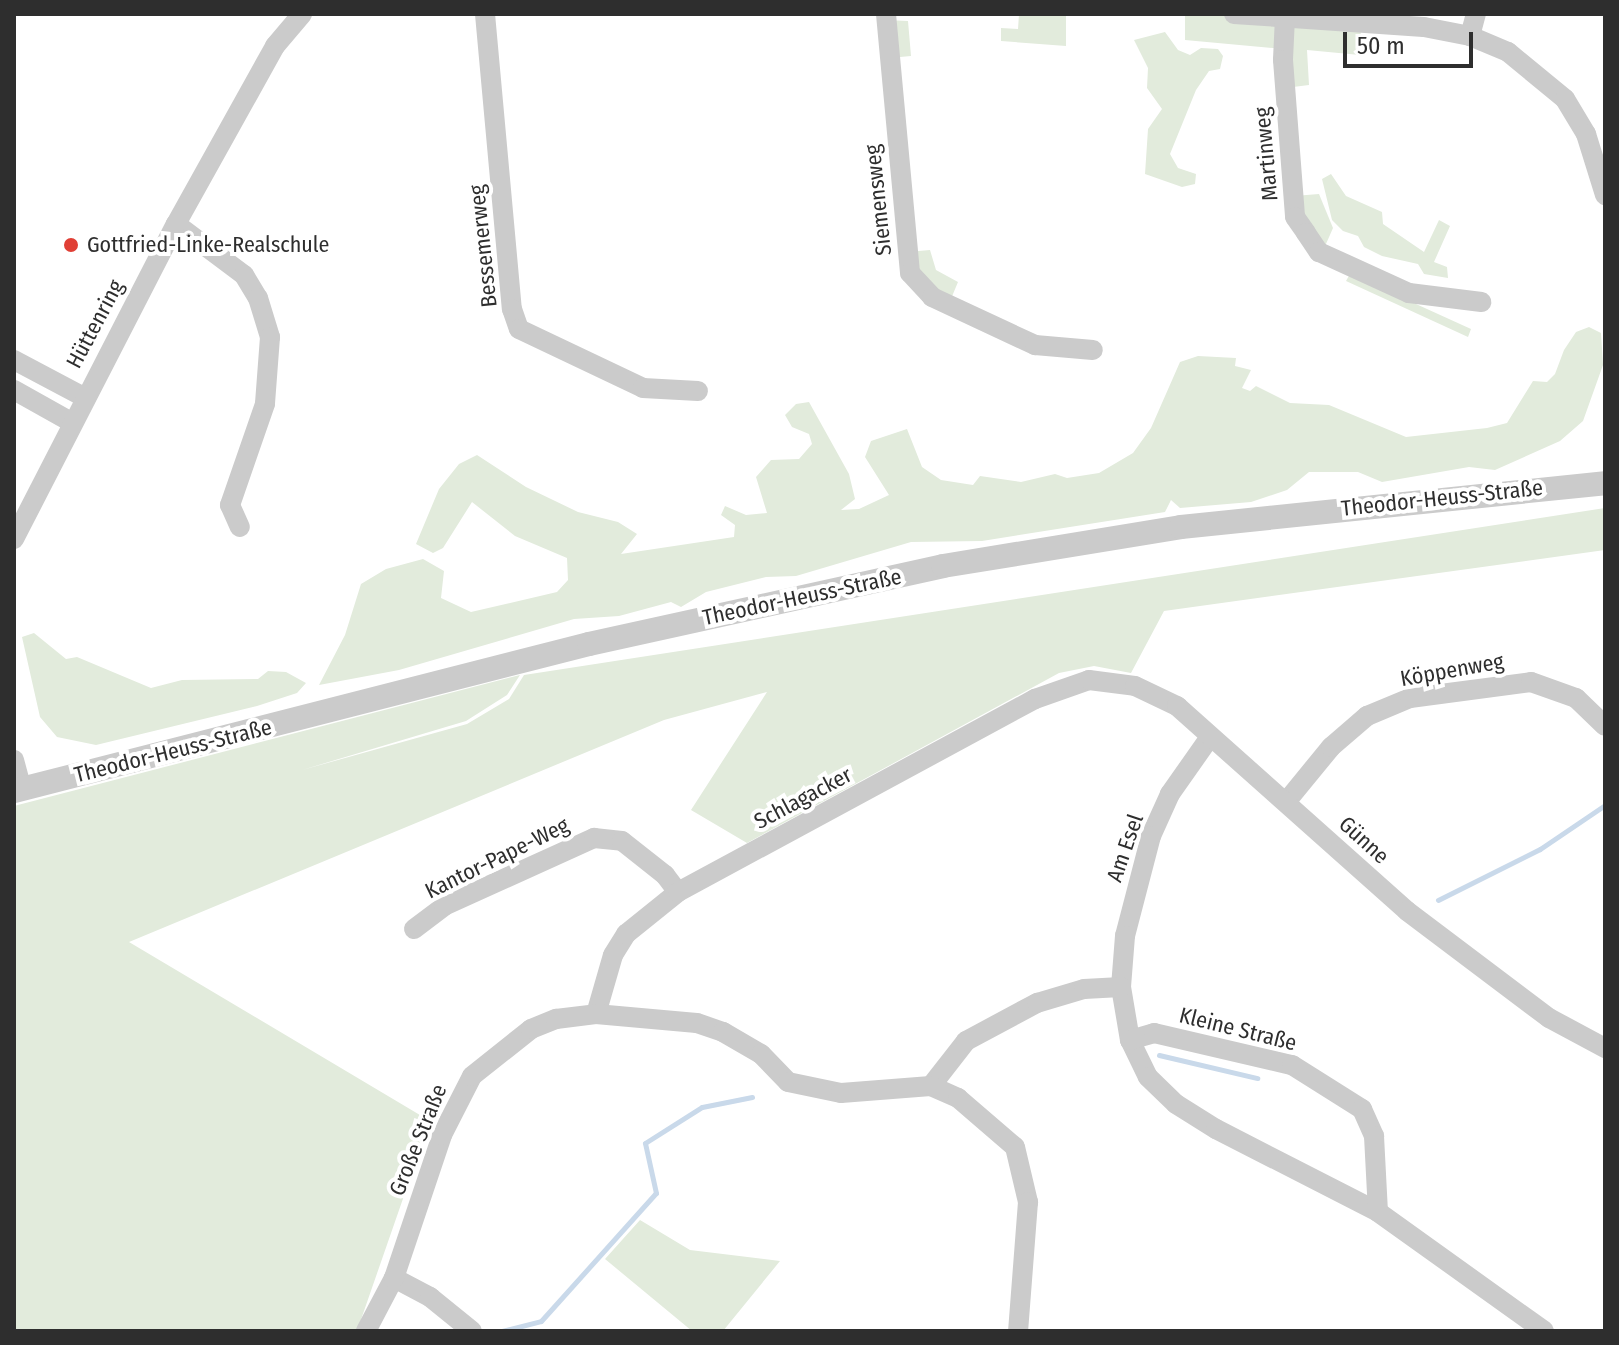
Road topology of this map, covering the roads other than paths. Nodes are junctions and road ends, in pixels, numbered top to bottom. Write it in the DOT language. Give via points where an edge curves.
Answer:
graph roads {
  1 [pos="302,14"];
  2 [pos="485,14"];
  3 [pos="886,14"];
  4 [pos="1234,14"];
  5 [pos="1476,14"];
  6 [pos="1285,17"];
  7 [pos="1470,36"];
  8 [pos="1605,195"];
  9 [pos="176,224"];
  10 [pos="1481,302"];
  11 [pos="1093,350"];
  12 [pos="14,360"];
  13 [pos="14,390"];
  14 [pos="698,391"];
  15 [pos="84,397"];
  16 [pos="71,422"];
  17 [pos="1605,483"];
  18 [pos="240,527"];
  19 [pos="14,539"];
  20 [pos="1089,680"];
  21 [pos="1605,726"];
  22 [pos="1210,737"];
  23 [pos="14,760"];
  24 [pos="18,790"];
  25 [pos="1286,802"];
  26 [pos="678,892"];
  27 [pos="414,929"];
  28 [pos="1121,987"];
  29 [pos="596,1014"];
  30 [pos="1130,1040"];
  31 [pos="1605,1048"];
  32 [pos="931,1086"];
  33 [pos="1378,1212"];
  34 [pos="394,1278"];
  35 [pos="366,1331"];
  36 [pos="472,1331"];
  37 [pos="1018,1331"];
  38 [pos="1544,1331"];
  1 -- 9 [label="street, Hüttenring" via="275,46"];
  2 -- 14 [label="street, Bessemerweg" via="512,309 519,329 643,388"];
  3 -- 11 [label="street, Siemensweg" via="910,273 932,297 1035,345"];
  4 -- 6 [label="street"];
  5 -- 7 [label="street"];
  6 -- 7 [label="street" via="1424,27"];
  6 -- 10 [label="street, Martinweg" via="1295,217 1319,252 1409,293"];
  7 -- 8 [label="street" via="1508,52 1565,99 1586,134"];
  9 -- 15 [label="street, Hüttenring"];
  9 -- 18 [label="street" via="244,275 258,298 270,337 265,404 230,505"];
  12 -- 15 [label="street"];
  13 -- 16 [label="street"];
  15 -- 16 [label="street, Hüttenring"];
  16 -- 19 [label="street, Hüttenring"];
  17 -- 24 [label="street, Theodor-Heuss-Straße" via="1254,518 943,566 589,644"];
  20 -- 22 [label="street, Günne" via="1135,686 1177,706"];
  20 -- 26 [label="street, Schlagacker" via="1035,699"];
  21 -- 25 [label="street, Köppenweg" via="1576,698 1531,682 1410,698 1355,726"];
  22 -- 25 [label="street, Günne"];
  22 -- 28 [label="street, Am Esel" via="1170,794 1151,836 1125,936"];
  23 -- 24 [label="street"];
  25 -- 31 [label="street, Günne" via="1407,911 1493,978 1549,1018"];
  26 -- 27 [label="street, Kantor-Pape-Weg" via="622,841 594,838 444,906"];
  26 -- 29 [label="street, Schlagacker" via="626,934 613,955"];
  28 -- 30 [label="street"];
  28 -- 32 [label="street" via="1084,989 1037,1003 966,1041"];
  29 -- 32 [label="street, Große Straße" via="672,1020 723,1032 744,1041 788,1082 815,1088 841,1093"];
  29 -- 34 [label="street, Große Straße" via="556,1019 531,1029 472,1076 442,1135"];
  30 -- 33 [label="street" via="1148,1077 1176,1104"];
  30 -- 33 [label="street, Kleine Straße" via="1154,1033 1292,1065 1362,1109 1374,1136"];
  32 -- 37 [label="street" via="958,1098 1015,1147 1028,1202"];
  33 -- 38 [label="street"];
  34 -- 35 [label="street, Große Straße"];
  34 -- 36 [label="street" via="430,1297"];
}
